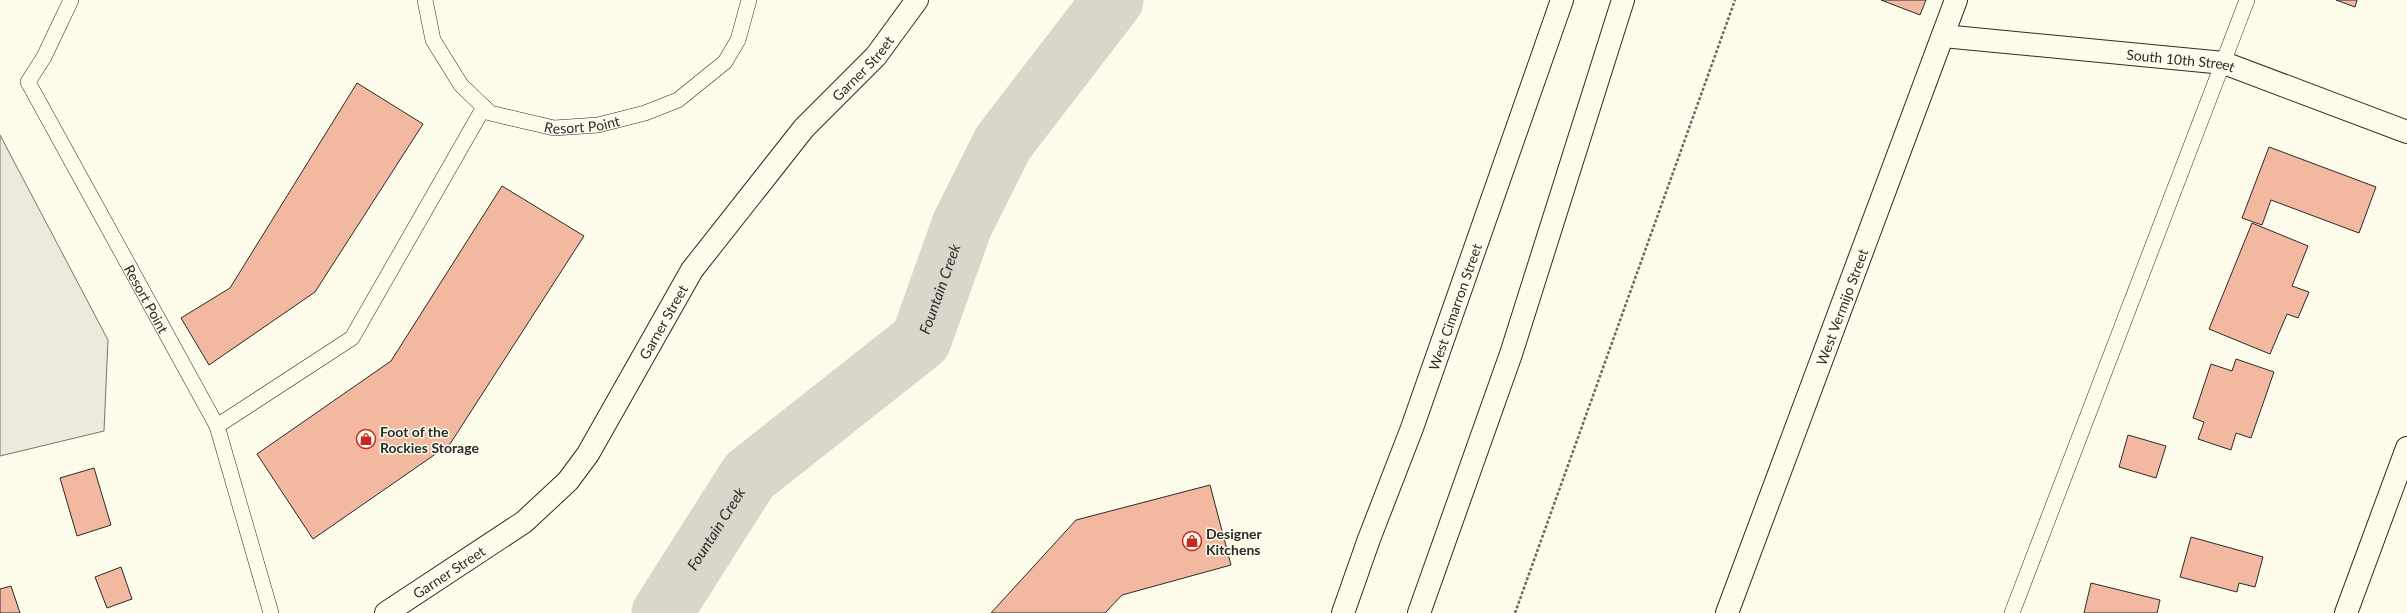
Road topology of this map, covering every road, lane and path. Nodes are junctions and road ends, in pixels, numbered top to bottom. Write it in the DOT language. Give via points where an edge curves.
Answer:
graph roads {
  1 [pos="71,0"];
  2 [pos="425,0"];
  3 [pos="749,0"];
  4 [pos="917,0"];
  5 [pos="1562,0"];
  6 [pos="1622,0"];
  7 [pos="1735,0"];
  8 [pos="1956,0"];
  9 [pos="2248,0"];
  10 [pos="1943,36"];
  11 [pos="2224,63"];
  12 [pos="484,107"];
  13 [pos="2407,132"];
  14 [pos="217,426"];
  15 [pos="2407,448"];
  16 [pos="271,613"];
  17 [pos="386,613"];
  18 [pos="1343,613"];
  19 [pos="1419,613"];
  20 [pos="1515,613"];
  21 [pos="1727,613"];
  22 [pos="2012,613"];
  23 [pos="2346,613"];
  1 -- 14 [label="lane, Resort Point" via="44,57 28,82"];
  2 -- 12 [label="lane, Resort Point" via="433,40 461,85"];
  3 -- 12 [label="lane, Resort Point" via="738,40 725,62 678,100 645,113 598,125 554,128 490,113"];
  4 -- 17 [label="main road, Garner Street" via="876,56 804,128 692,270 588,454 568,481 524,522"];
  5 -- 18 [label="main road, West Cimarron Street" via="1412,428"];
  6 -- 19 [label="main road" via="1511,354"];
  7 -- 20 [label="path"];
  8 -- 10 [label="main road, West Vermijo Street"];
  9 -- 11 [label="lane"];
  10 -- 11 [label="main road, South 10th Street"];
  10 -- 21 [label="main road, West Vermijo Street"];
  11 -- 13 [label="main road, South 10th Street"];
  11 -- 22 [label="lane"];
  12 -- 14 [label="lane" via="352,338"];
  14 -- 16 [label="lane, Resort Point"];
  15 -- 23 [label="main road"];
}
